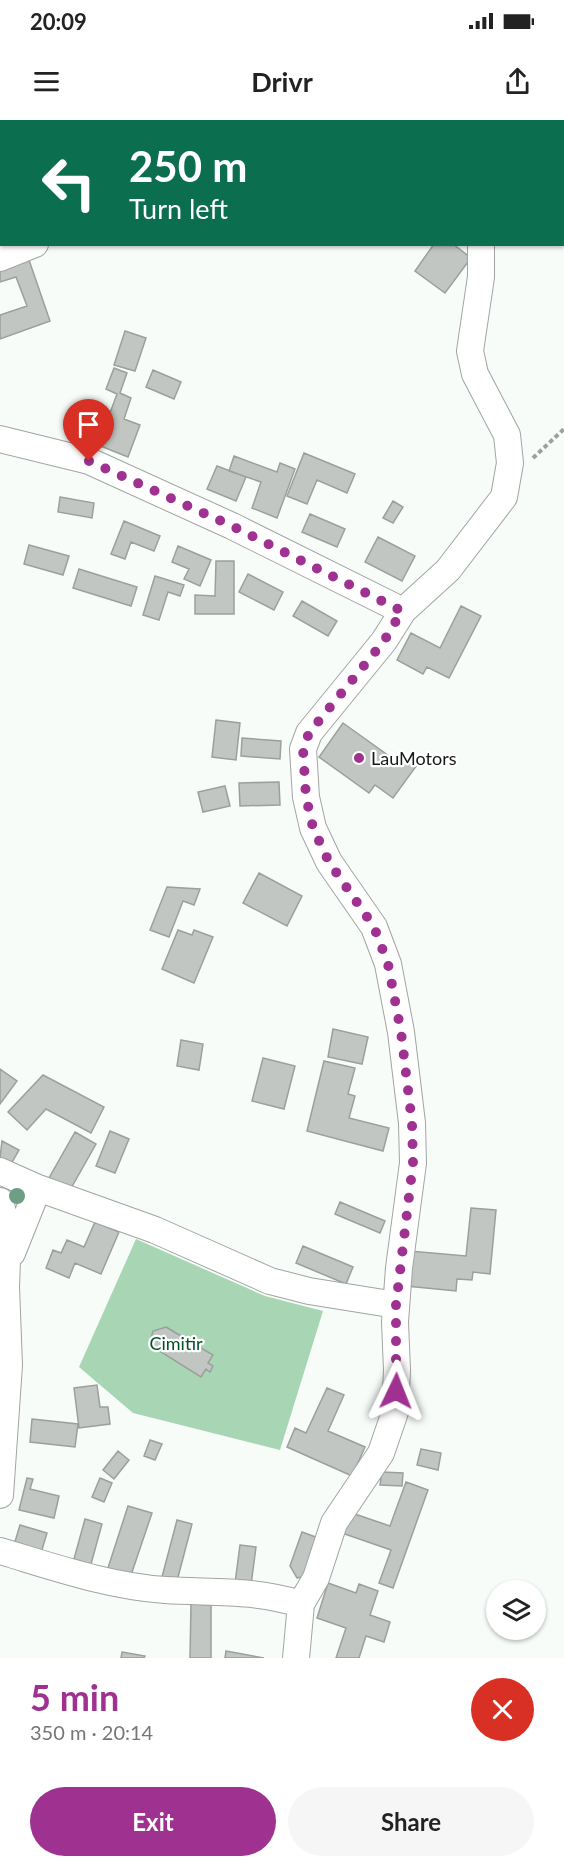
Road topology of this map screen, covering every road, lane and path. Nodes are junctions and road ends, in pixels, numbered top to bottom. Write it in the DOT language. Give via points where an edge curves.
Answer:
graph roads {
  1 [pos="30,246"];
  2 [pos="481,246"];
  3 [pos="0,258"];
  4 [pos="0,440"];
  5 [pos="402,611"];
  6 [pos="0,1171"];
  7 [pos="38,1188"];
  8 [pos="0,1201"];
  9 [pos="7,1264"];
  10 [pos="396,1305"];
  11 [pos="0,1495"];
  12 [pos="0,1551"];
  13 [pos="301,1604"];
  14 [pos="296,1658"];
  1 -- 3 [label="street"];
  2 -- 5 [label="street" via="481,277 470,351 475,374 507,435 510,463 504,497 448,570"];
  4 -- 5 [label="street" via="89,461 232,526"];
  5 -- 10 [label="street" via="384,641 309,733 303,749 306,797 313,828 329,862 374,927 396,996 412,1123 413,1163"];
  6 -- 7 [label="street"];
  7 -- 9 [label="street"];
  7 -- 10 [label="street" via="155,1230 270,1281"];
  8 -- 9 [label="street" via="8,1232"];
  9 -- 11 [label="street" via="9,1365"];
  10 -- 13 [label="street" via="397,1370 389,1433 381,1453 334,1523 316,1578"];
  12 -- 13 [label="street" via="119,1584 165,1590 258,1593"];
  13 -- 14 [label="street"];
}
